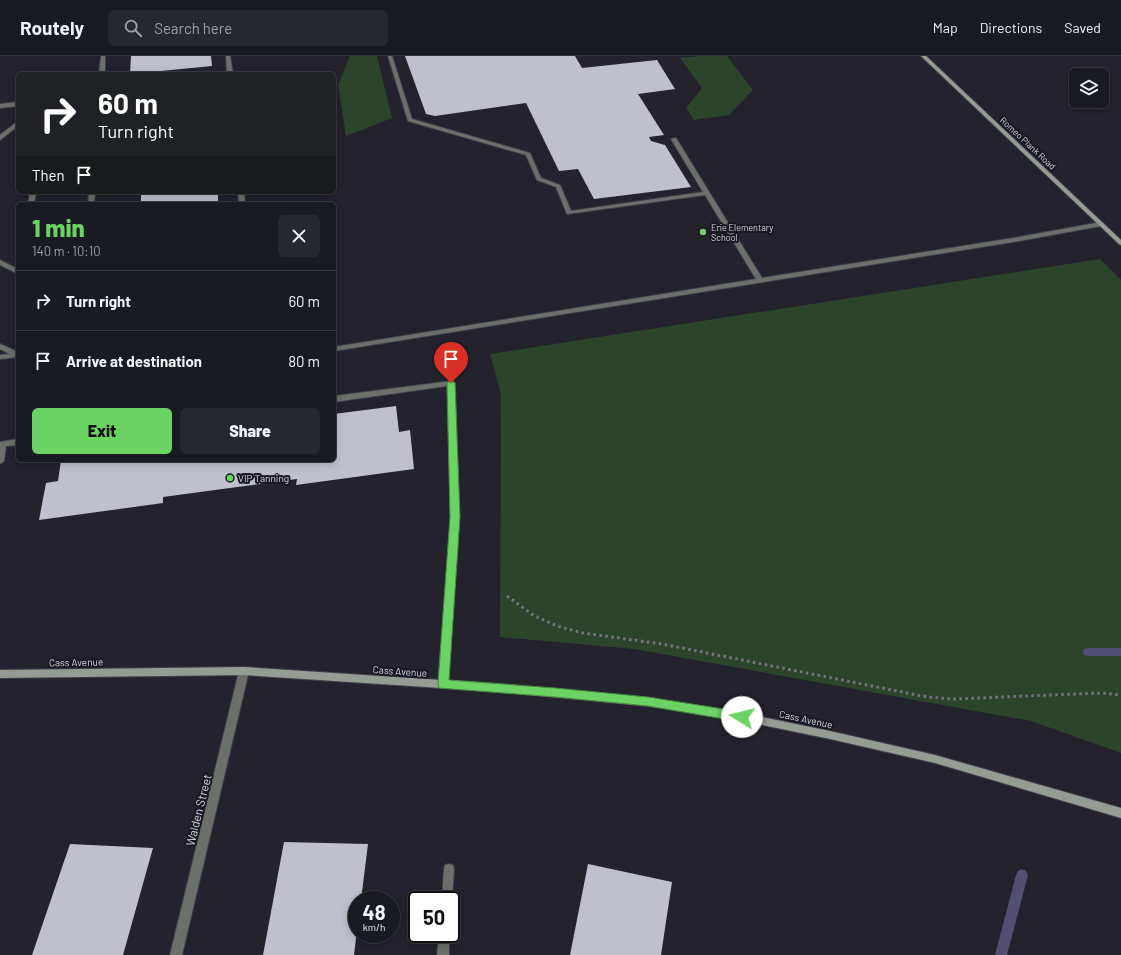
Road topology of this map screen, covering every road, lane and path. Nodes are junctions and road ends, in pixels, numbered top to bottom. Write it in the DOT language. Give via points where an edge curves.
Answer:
graph roads {
  1 [pos="103,56"];
  2 [pos="228,56"];
  3 [pos="390,56"];
  4 [pos="923,56"];
  5 [pos="102,72"];
  6 [pos="230,72"];
  7 [pos="16,104"];
  8 [pos="0,106"];
  9 [pos="16,125"];
  10 [pos="0,138"];
  11 [pos="674,139"];
  12 [pos="707,193"];
  13 [pos="1101,224"];
  14 [pos="1121,243"];
  15 [pos="0,262"];
  16 [pos="16,271"];
  17 [pos="760,281"];
  18 [pos="0,346"];
  19 [pos="336,349"];
  20 [pos="16,354"];
  21 [pos="16,355"];
  22 [pos="0,357"];
  23 [pos="336,399"];
  24 [pos="16,442"];
  25 [pos="0,461"];
  26 [pos="507,596"];
  27 [pos="244,671"];
  28 [pos="0,674"];
  29 [pos="443,684"];
  30 [pos="1121,696"];
  31 [pos="1121,813"];
  32 [pos="449,869"];
  33 [pos="448,891"];
  34 [pos="444,943"];
  35 [pos="176,955"];
  36 [pos="443,955"];
  1 -- 5 [label="street"];
  2 -- 6 [label="street"];
  3 -- 12 [label="street" via="410,120 528,154 539,179 558,186 569,213"];
  4 -- 13 [label="main road, Romeo Plank Road"];
  7 -- 8 [label="street"];
  9 -- 10 [label="street"];
  11 -- 12 [label="street"];
  12 -- 17 [label="street"];
  13 -- 14 [label="main road, Romeo Plank Road"];
  13 -- 17 [label="street"];
  15 -- 16 [label="street"];
  17 -- 19 [label="street"];
  18 -- 20 [label="street"];
  21 -- 22 [label="street"];
  23 -- 29 [label="street" via="451,383 455,517"];
  24 -- 25 [label="street" via="3,444"];
  26 -- 30 [label="path" via="533,615 557,626 583,633 662,644 927,697 954,699 1094,693"];
  27 -- 28 [label="main road, Cass Avenue"];
  27 -- 29 [label="main road, Cass Avenue"];
  27 -- 35 [label="street, Walden Street"];
  29 -- 31 [label="main road, Cass Avenue" via="648,702 742,717 830,734 935,759"];
  32 -- 33 [label="street"];
  34 -- 36 [label="street"];
}
